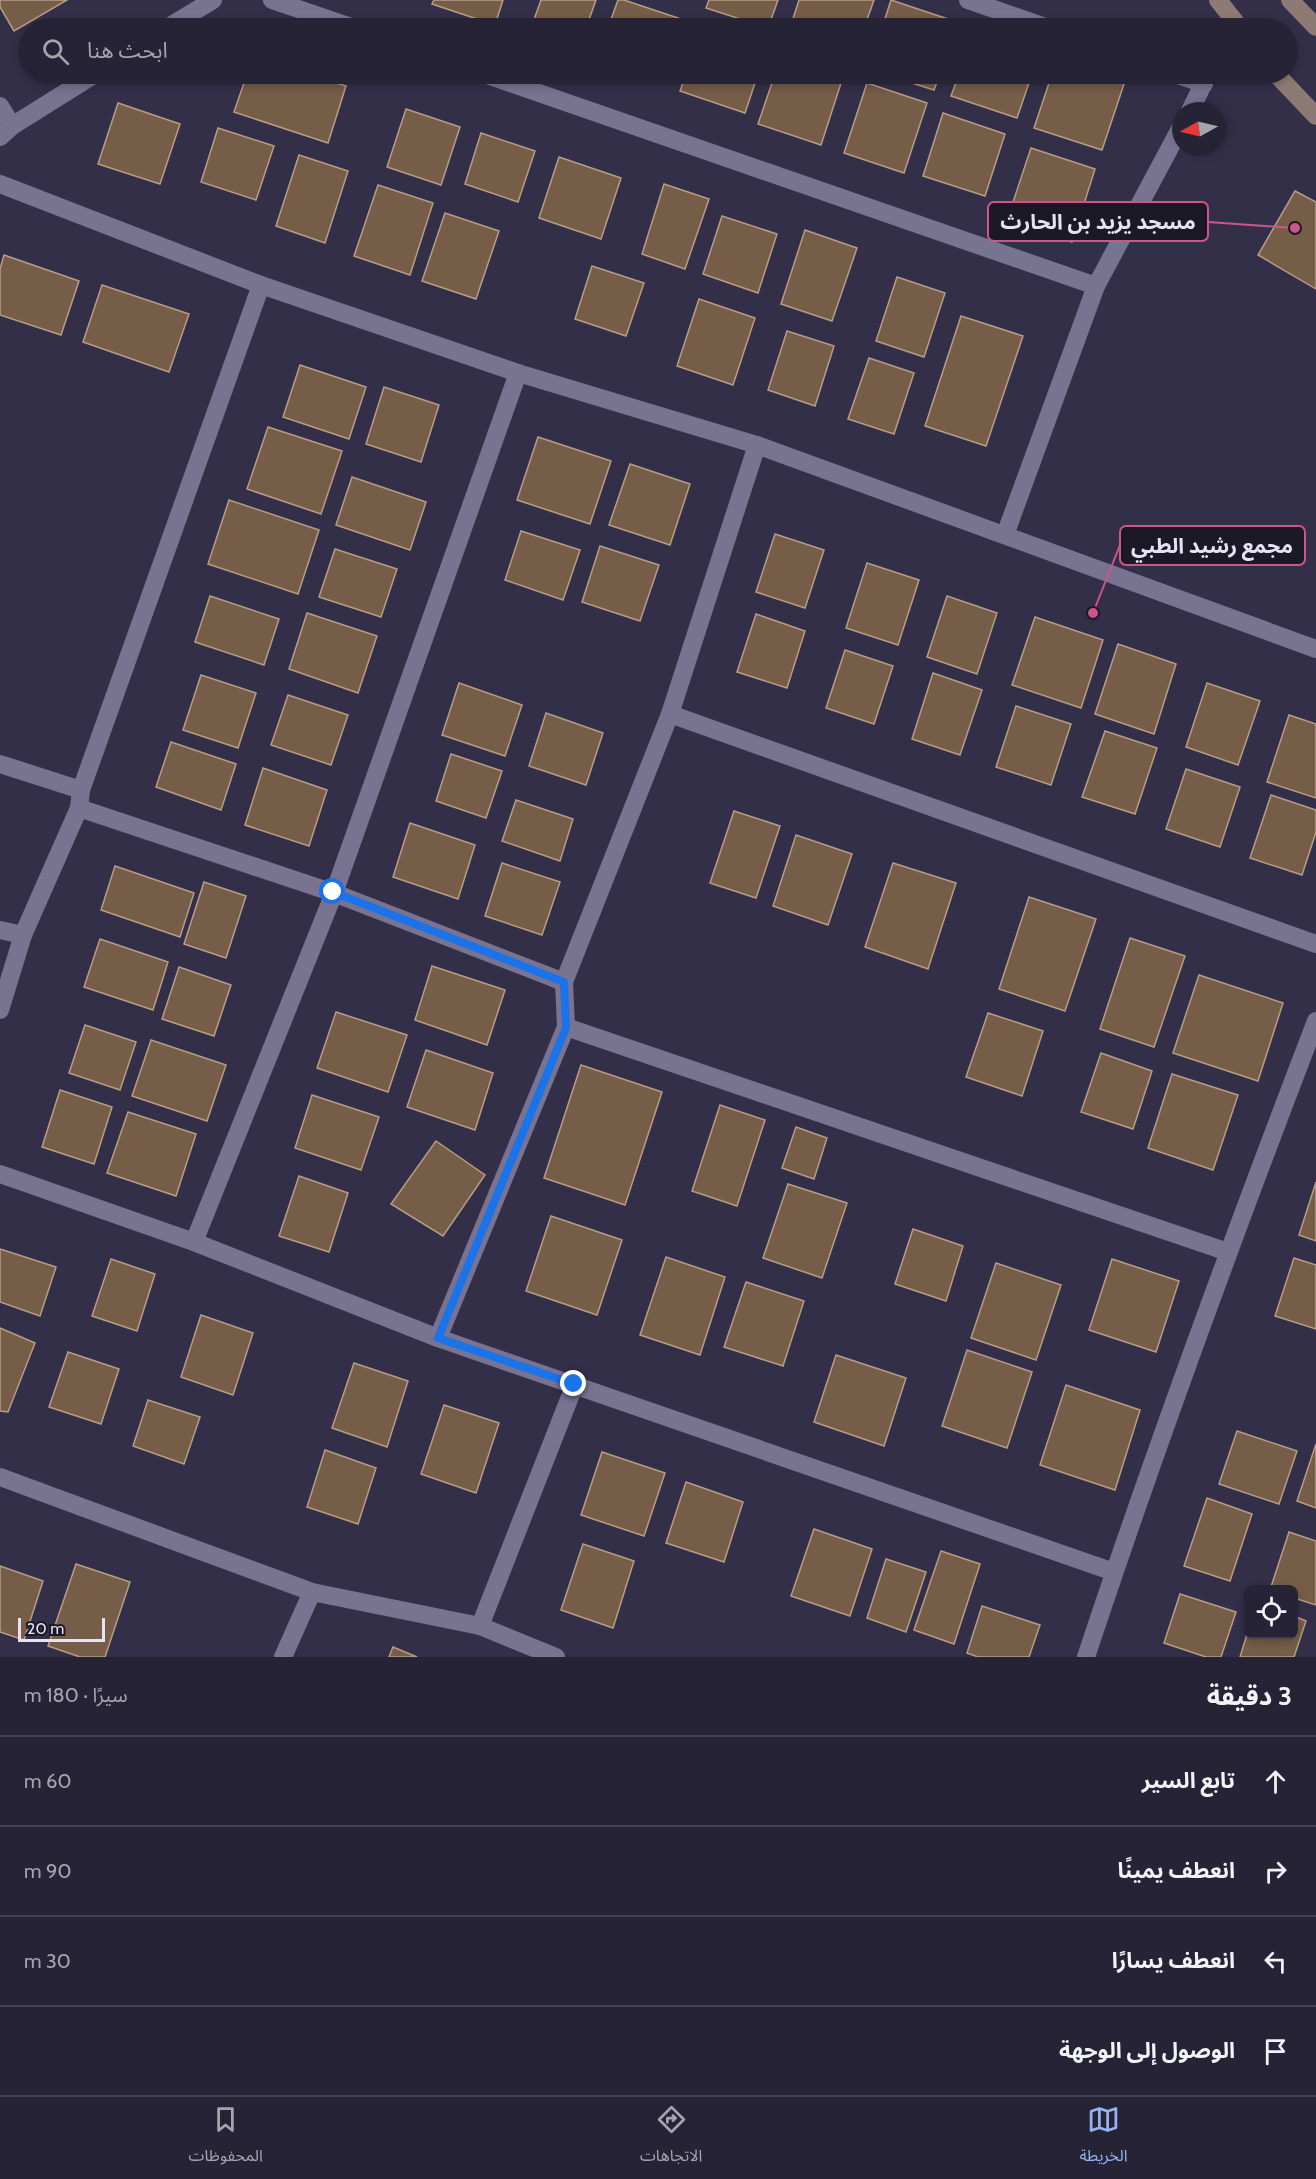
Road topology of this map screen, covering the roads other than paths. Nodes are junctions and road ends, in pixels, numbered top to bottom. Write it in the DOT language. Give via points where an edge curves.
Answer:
graph roads {
  1 [pos="213,0"];
  2 [pos="272,0"];
  3 [pos="968,0"];
  4 [pos="1290,0"];
  5 [pos="183,18"];
  6 [pos="325,18"];
  7 [pos="1019,18"];
  8 [pos="1316,27"];
  9 [pos="79,84"];
  10 [pos="513,84"];
  11 [pos="1204,84"];
  12 [pos="1286,84"];
  13 [pos="1194,102"];
  14 [pos="0,106"];
  15 [pos="1316,116"];
  16 [pos="6,131"];
  17 [pos="1172,144"];
  18 [pos="0,184"];
  19 [pos="261,285"];
  20 [pos="1096,286"];
  21 [pos="518,373"];
  22 [pos="757,445"];
  23 [pos="1005,535"];
  24 [pos="1316,649"];
  25 [pos="670,714"];
  26 [pos="0,764"];
  27 [pos="80,799"];
  28 [pos="333,892"];
  29 [pos="0,930"];
  30 [pos="23,935"];
  31 [pos="1316,944"];
  32 [pos="564,982"];
  33 [pos="0,1010"];
  34 [pos="1316,1021"];
  35 [pos="566,1028"];
  36 [pos="0,1174"];
  37 [pos="194,1242"];
  38 [pos="1228,1252"];
  39 [pos="438,1338"];
  40 [pos="574,1384"];
  41 [pos="0,1477"];
  42 [pos="1114,1572"];
  43 [pos="312,1592"];
  44 [pos="480,1626"];
  45 [pos="283,1657"];
  46 [pos="556,1657"];
  47 [pos="1086,1657"];
  1 -- 5 [label="street"];
  2 -- 6 [label="street"];
  3 -- 7 [label="street"];
  4 -- 8 [label="main road"];
  9 -- 16 [label="street"];
  10 -- 20 [label="street"];
  11 -- 13 [label="street"];
  12 -- 15 [label="main road"];
  14 -- 16 [label="street"];
  17 -- 20 [label="street"];
  18 -- 19 [label="street"];
  19 -- 21 [label="street"];
  19 -- 27 [label="street"];
  20 -- 23 [label="street"];
  21 -- 22 [label="street"];
  21 -- 28 [label="street"];
  22 -- 23 [label="street"];
  22 -- 25 [label="street"];
  23 -- 24 [label="street"];
  25 -- 31 [label="street"];
  25 -- 32 [label="street"];
  26 -- 27 [label="street"];
  27 -- 28 [label="street"];
  27 -- 30 [label="street"];
  28 -- 32 [label="street"];
  28 -- 37 [label="street"];
  29 -- 30 [label="street"];
  30 -- 33 [label="street"];
  32 -- 35 [label="street"];
  34 -- 38 [label="street"];
  35 -- 38 [label="street"];
  35 -- 39 [label="street"];
  36 -- 37 [label="street"];
  37 -- 39 [label="street"];
  38 -- 42 [label="street"];
  39 -- 40 [label="street"];
  40 -- 42 [label="street"];
  40 -- 44 [label="street"];
  41 -- 43 [label="street"];
  42 -- 47 [label="street"];
  43 -- 44 [label="street"];
  43 -- 45 [label="street"];
  44 -- 46 [label="street"];
}
